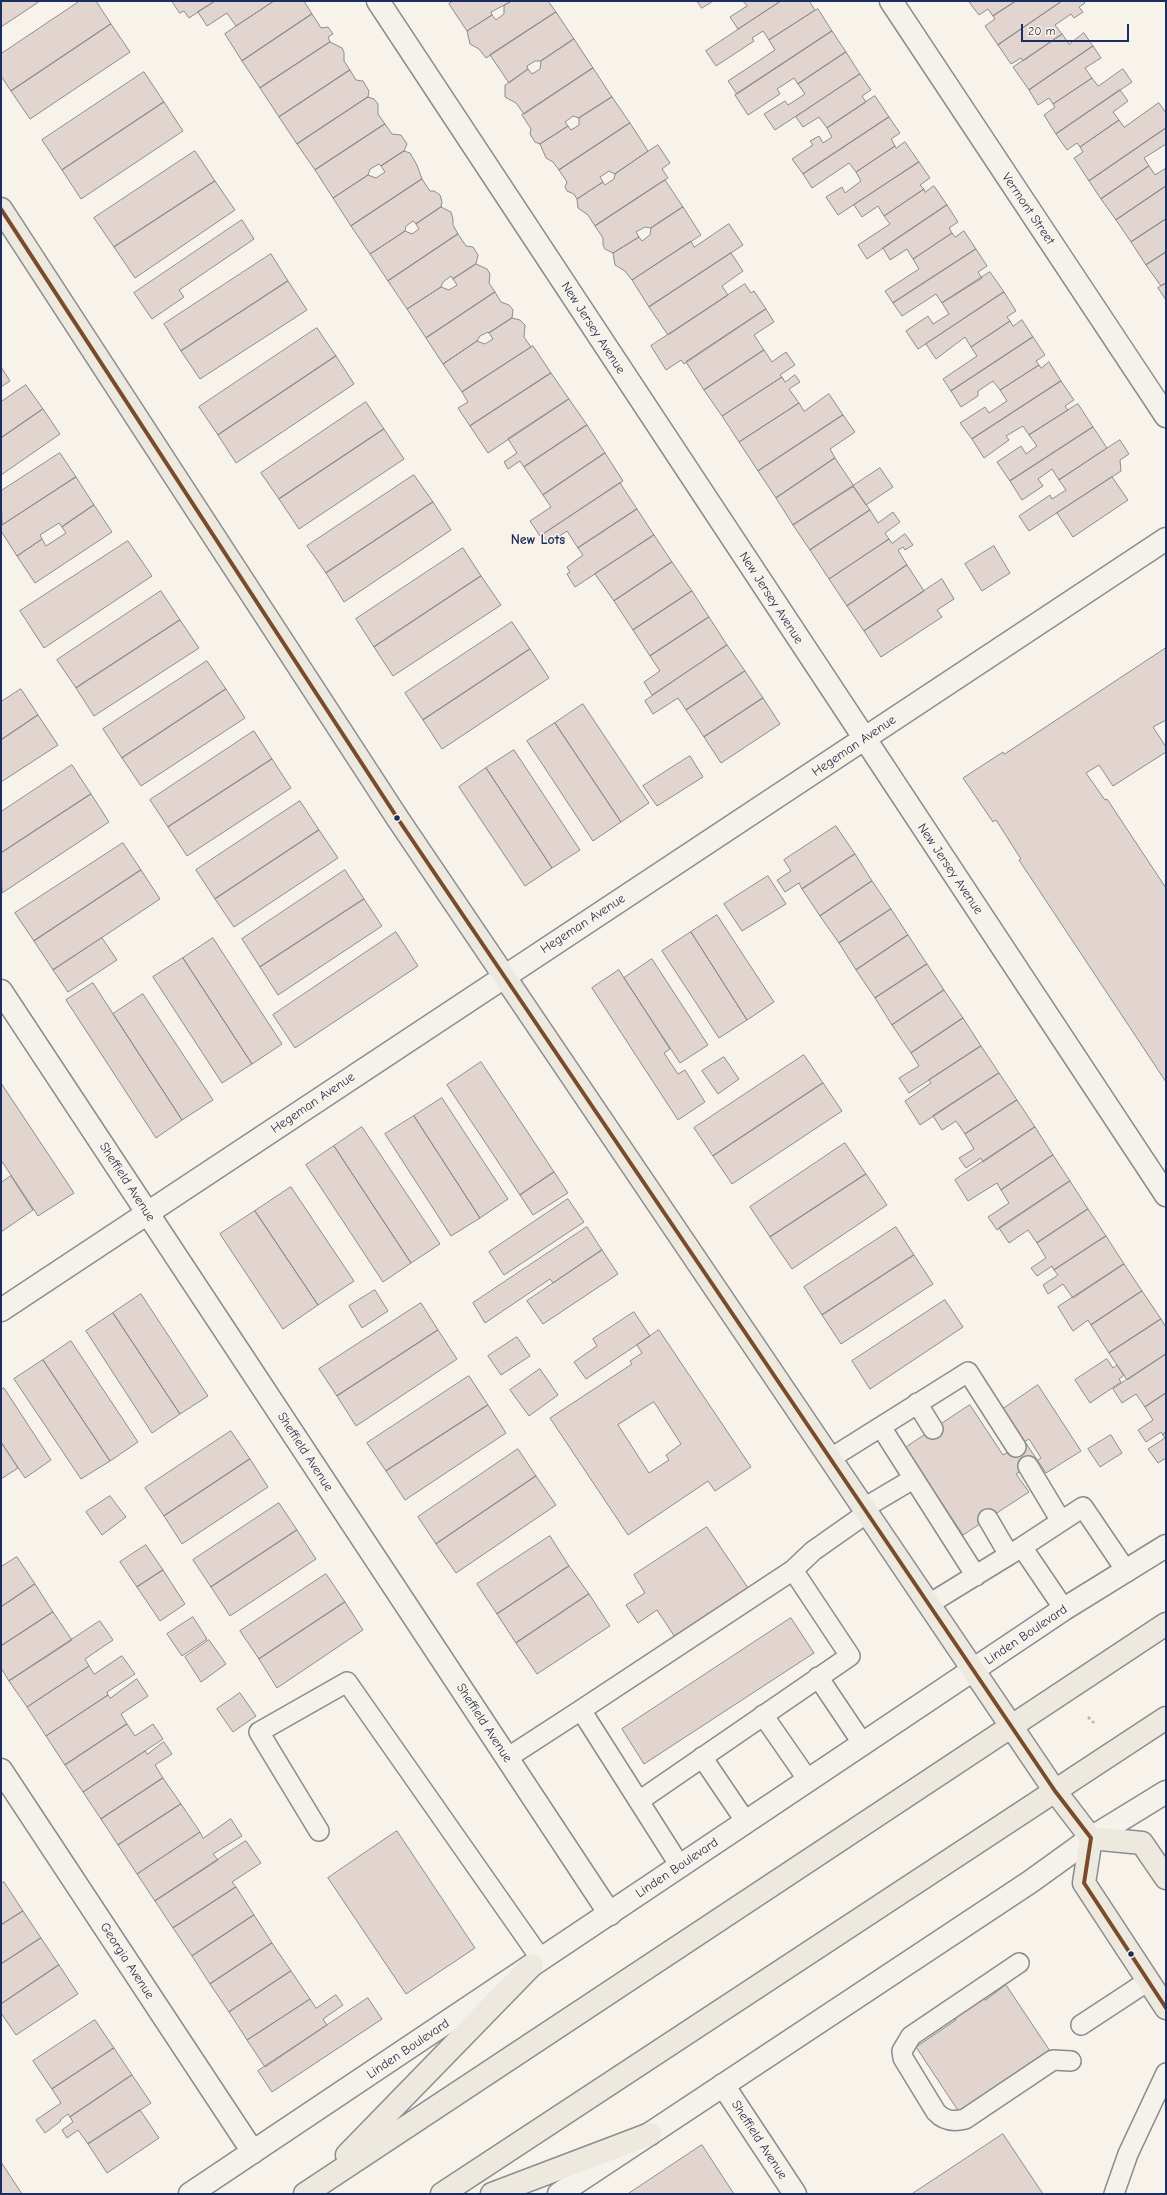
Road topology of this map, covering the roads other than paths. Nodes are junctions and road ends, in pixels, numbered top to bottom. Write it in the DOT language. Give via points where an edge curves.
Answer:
graph roads {
  1 [pos="378,1"];
  2 [pos="891,1"];
  3 [pos="1,209"];
  4 [pos="1166,416"];
  5 [pos="1166,539"];
  6 [pos="864,739"];
  7 [pos="505,976"];
  8 [pos="1,991"];
  9 [pos="1166,1195"];
  10 [pos="148,1213"];
  11 [pos="1,1310"];
  12 [pos="917,1404"];
  13 [pos="881,1427"];
  14 [pos="933,1429"];
  15 [pos="1016,1447"];
  16 [pos="831,1458"];
  17 [pos="1028,1466"];
  18 [pos="913,1479"];
  19 [pos="866,1510"];
  20 [pos="988,1519"];
  21 [pos="1061,1521"];
  22 [pos="1166,1546"];
  23 [pos="1015,1551"];
  24 [pos="793,1570"];
  25 [pos="1127,1572"];
  26 [pos="976,1576"];
  27 [pos="929,1604"];
  28 [pos="1064,1609"];
  29 [pos="1166,1624"];
  30 [pos="973,1670"];
  31 [pos="818,1677"];
  32 [pos="582,1710"];
  33 [pos="763,1715"];
  34 [pos="1166,1718"];
  35 [pos="1011,1726"];
  36 [pos="863,1744"];
  37 [pos="702,1757"];
  38 [pos="507,1758"];
  39 [pos="1,1770"];
  40 [pos="808,1780"];
  41 [pos="1055,1791"];
  42 [pos="1166,1792"];
  43 [pos="639,1800"];
  44 [pos="746,1822"];
  45 [pos="319,1831"];
  46 [pos="1091,1838"];
  47 [pos="680,1866"];
  48 [pos="1166,1878"];
  49 [pos="610,1914"];
  50 [pos="537,1962"];
  51 [pos="1019,1963"];
  52 [pos="1148,1982"];
  53 [pos="1166,2008"];
  54 [pos="1081,2025"];
  55 [pos="1071,2061"];
  56 [pos="1166,2073"];
  57 [pos="724,2085"];
  58 [pos="650,2134"];
  59 [pos="253,2152"];
  60 [pos="311,2190"];
  61 [pos="190,2194"];
  62 [pos="442,2194"];
  63 [pos="492,2194"];
  64 [pos="559,2194"];
  65 [pos="795,2194"];
  66 [pos="1114,2194"];
  1 -- 6 [label="street, New Jersey Avenue"];
  2 -- 4 [label="street, Vermont Street"];
  3 -- 7 [label="main road" via="398,818"];
  5 -- 6 [label="street, Hegeman Avenue"];
  6 -- 7 [label="street, Hegeman Avenue"];
  6 -- 9 [label="street, New Jersey Avenue"];
  7 -- 10 [label="street, Hegeman Avenue"];
  7 -- 16 [label="main road"];
  8 -- 10 [label="street, Sheffield Avenue"];
  10 -- 11 [label="street, Hegeman Avenue"];
  10 -- 38 [label="street, Sheffield Avenue"];
  12 -- 13 [label="lane"];
  12 -- 14 [label="lane"];
  12 -- 15 [label="lane" via="968,1372"];
  13 -- 16 [label="lane"];
  13 -- 18 [label="lane"];
  16 -- 19 [label="main road"];
  17 -- 21 [label="lane"];
  18 -- 19 [label="lane"];
  18 -- 26 [label="lane"];
  19 -- 24 [label="lane"];
  19 -- 27 [label="main road"];
  20 -- 23 [label="lane"];
  21 -- 23 [label="lane"];
  21 -- 25 [label="lane" via="1083,1506"];
  22 -- 25 [label="street, Linden Boulevard"];
  23 -- 26 [label="lane"];
  23 -- 28 [label="lane"];
  24 -- 31 [label="lane" via="850,1656"];
  24 -- 32 [label="lane"];
  25 -- 28 [label="street, Linden Boulevard"];
  26 -- 27 [label="lane"];
  27 -- 30 [label="main road"];
  28 -- 30 [label="street, Linden Boulevard"];
  29 -- 35 [label="main road"];
  30 -- 35 [label="main road"];
  30 -- 36 [label="street, Linden Boulevard"];
  31 -- 33 [label="lane"];
  31 -- 36 [label="lane"];
  32 -- 38 [label="lane"];
  32 -- 43 [label="lane"];
  33 -- 37 [label="lane"];
  33 -- 40 [label="lane"];
  34 -- 41 [label="main road"];
  35 -- 41 [label="main road"];
  35 -- 60 [label="main road"];
  36 -- 40 [label="street, Linden Boulevard"];
  37 -- 43 [label="lane"];
  37 -- 44 [label="lane"];
  38 -- 49 [label="street, Sheffield Avenue"];
  39 -- 59 [label="street, Georgia Avenue"];
  40 -- 44 [label="street, Linden Boulevard"];
  41 -- 46 [label="main road"];
  41 -- 62 [label="main road"];
  42 -- 46 [label="street"];
  43 -- 47 [label="lane"];
  44 -- 47 [label="street, Linden Boulevard"];
  45 -- 50 [label="lane" via="259,1732 347,1682"];
  46 -- 48 [label="main road" via="1142,1843"];
  46 -- 52 [label="main road" via="1084,1883"];
  46 -- 57 [label="street" via="1030,1882"];
  47 -- 49 [label="street, Linden Boulevard"];
  49 -- 50 [label="street, Linden Boulevard"];
  50 -- 59 [label="street, Linden Boulevard"];
  50 -- 60 [label="main road"];
  51 -- 55 [label="lane" via="911,2036 902,2051 903,2058 936,2112 942,2119 955,2121 965,2119 1053,2060"];
  52 -- 53 [label="main road"];
  52 -- 54 [label="lane"];
  56 -- 66 [label="lane" via="1128,2154"];
  57 -- 58 [label="street"];
  57 -- 65 [label="street, Sheffield Avenue"];
  58 -- 63 [label="main road"];
  58 -- 64 [label="street"];
  59 -- 61 [label="street, Linden Boulevard"];
}
